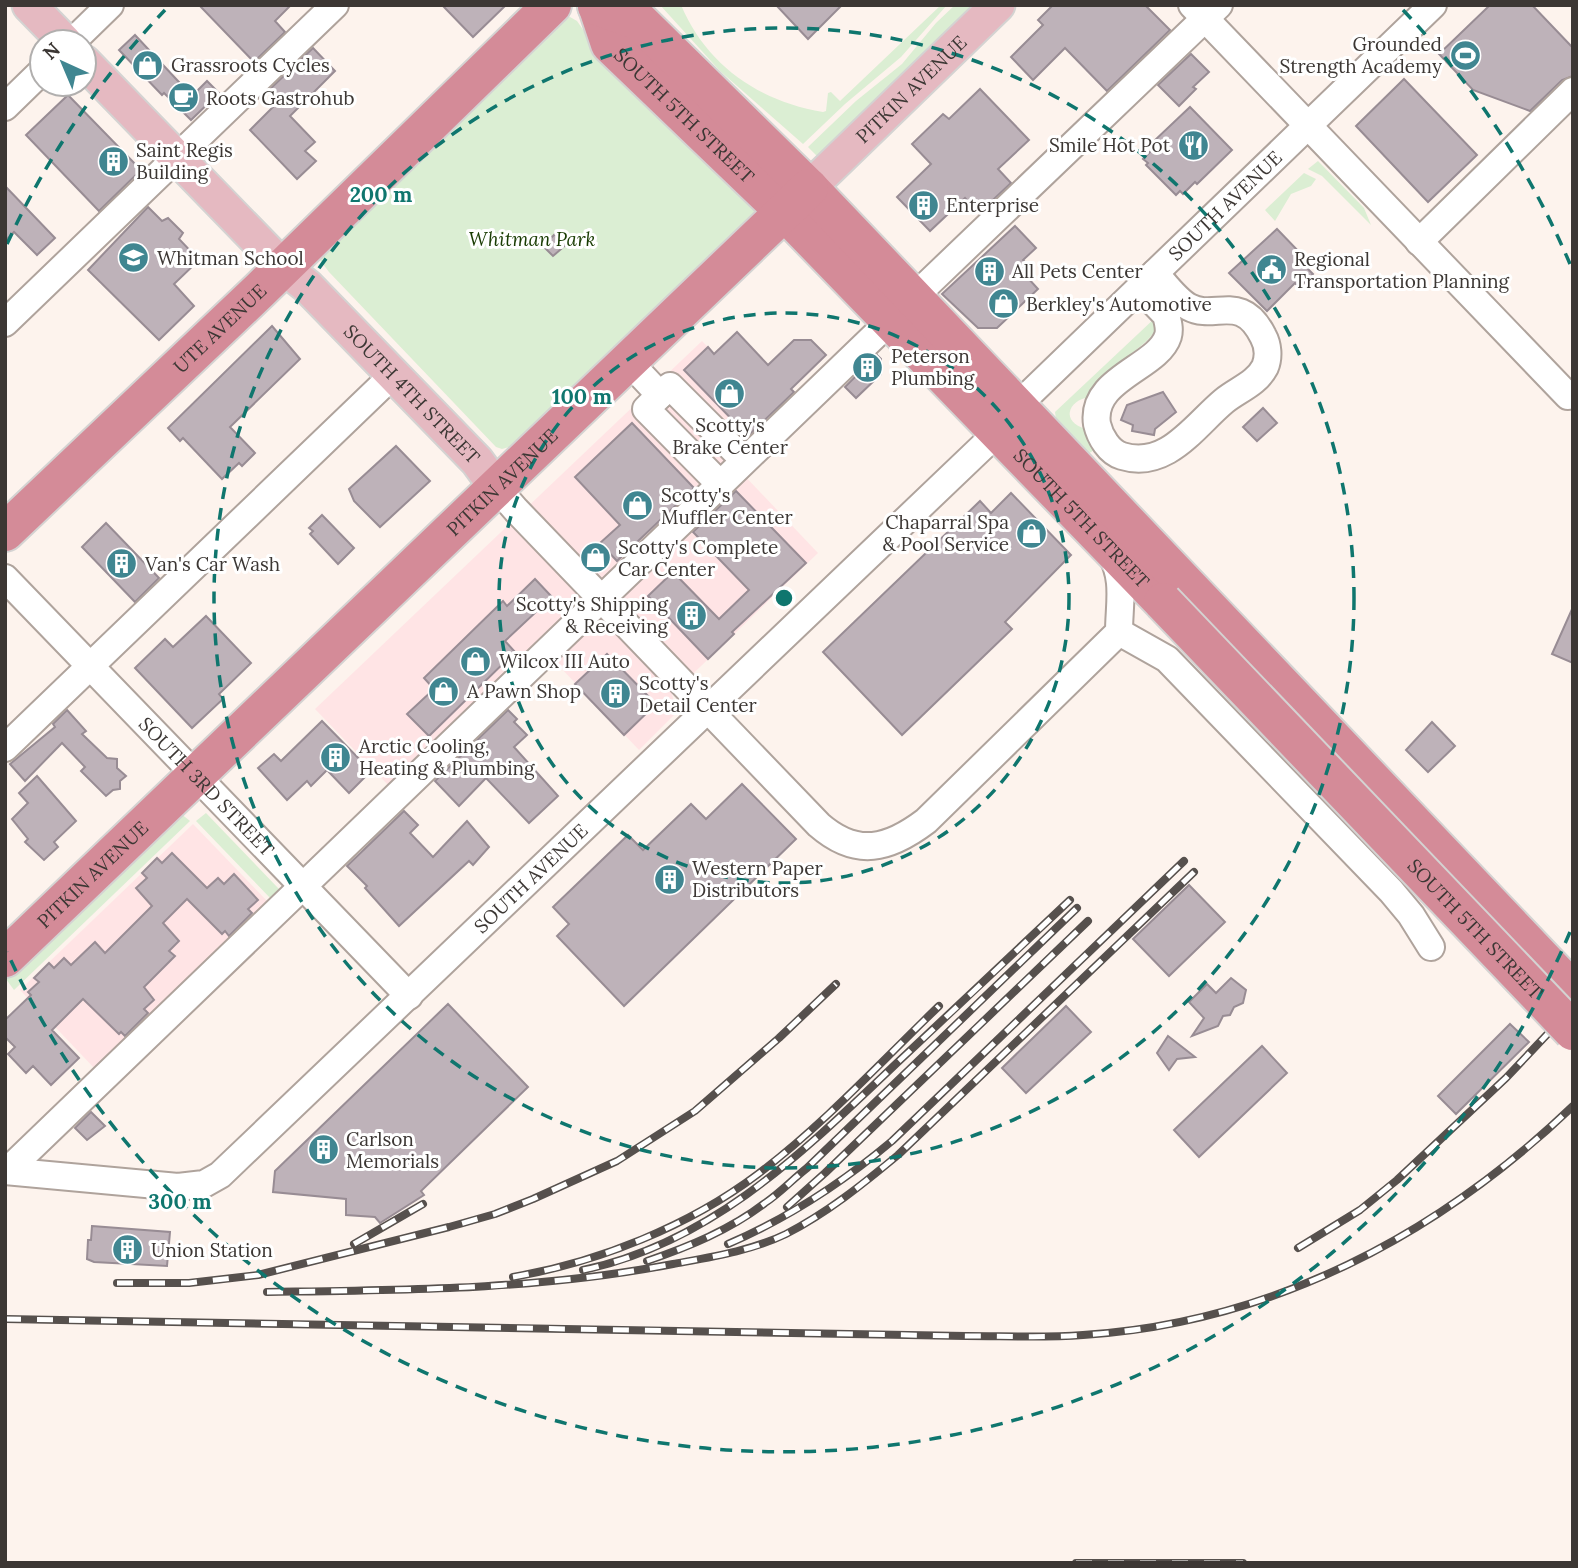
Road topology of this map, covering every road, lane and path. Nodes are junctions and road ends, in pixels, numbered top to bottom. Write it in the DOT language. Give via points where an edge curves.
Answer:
graph roads {
  1 [pos="110,5"];
  2 [pos="335,5"];
  3 [pos="552,5"];
  4 [pos="998,5"];
  5 [pos="1433,5"];
  6 [pos="31,6"];
  7 [pos="597,6"];
  8 [pos="1205,10"];
  9 [pos="52,28"];
  10 [pos="86,28"];
  11 [pos="98,76"];
  12 [pos="28,85"];
  13 [pos="1573,91"];
  14 [pos="5,107"];
  15 [pos="1308,126"];
  16 [pos="176,157"];
  17 [pos="796,200"];
  18 [pos="1419,243"];
  19 [pos="283,268"];
  20 [pos="1148,280"];
  21 [pos="1200,310"];
  22 [pos="902,317"];
  23 [pos="5,323"];
  24 [pos="1167,337"];
  25 [pos="628,361"];
  26 [pos="393,374"];
  27 [pos="660,396"];
  28 [pos="1568,396"];
  29 [pos="1008,419"];
  30 [pos="744,460"];
  31 [pos="719,484"];
  32 [pos="496,487"];
  33 [pos="5,532"];
  34 [pos="1102,540"];
  35 [pos="5,578"];
  36 [pos="1176,595"];
  37 [pos="601,598"];
  38 [pos="1119,632"];
  39 [pos="90,666"];
  40 [pos="708,709"];
  41 [pos="5,748"];
  42 [pos="195,775"];
  43 [pos="302,885"];
  44 [pos="1431,947"];
  45 [pos="5,958"];
  46 [pos="1573,991"];
  47 [pos="409,996"];
  48 [pos="1573,1031"];
  49 [pos="6,1171"];
  1 -- 10 [label="street"];
  2 -- 16 [label="street"];
  3 -- 19 [label="highway, UTE AVENUE"];
  4 -- 17 [label="main road, PITKIN AVENUE"];
  5 -- 15 [label="street, SOUTH AVENUE"];
  6 -- 9 [label="main road"];
  7 -- 17 [label="highway, SOUTH 5TH STREET" via="610,44"];
  8 -- 15 [label="street"];
  8 -- 22 [label="street"];
  11 -- 16 [label="main road, SOUTH 4TH STREET"];
  12 -- 14 [label="street"];
  13 -- 18 [label="street"];
  15 -- 18 [label="street"];
  15 -- 20 [label="street, SOUTH AVENUE"];
  16 -- 19 [label="main road, SOUTH 4TH STREET"];
  16 -- 23 [label="street"];
  17 -- 22 [label="highway, SOUTH 5TH STREET"];
  17 -- 25 [label="highway, PITKIN AVENUE"];
  18 -- 28 [label="street"];
  19 -- 26 [label="main road, SOUTH 4TH STREET" via="307,286"];
  19 -- 33 [label="highway, UTE AVENUE"];
  20 -- 21 [label="street"];
  20 -- 24 [label="street" via="1167,315"];
  20 -- 29 [label="street, SOUTH AVENUE"];
  21 -- 24 [label="street"];
  21 -- 24 [label="street" via="1242,312 1252,320 1267,347 1264,368 1164,453 1141,459 1117,454 1108,447 1097,423 1101,400"];
  22 -- 29 [label="highway, SOUTH 5TH STREET"];
  22 -- 30 [label="street"];
  25 -- 27 [label="street"];
  25 -- 32 [label="highway, PITKIN AVENUE"];
  26 -- 32 [label="main road, SOUTH 4TH STREET"];
  26 -- 39 [label="street"];
  27 -- 30 [label="street" via="670,386"];
  27 -- 31 [label="street" via="646,409"];
  29 -- 34 [label="highway, SOUTH 5TH STREET"];
  29 -- 36 [label="highway, SOUTH 5TH STREET"];
  29 -- 40 [label="street, SOUTH AVENUE"];
  30 -- 31 [label="street"];
  31 -- 37 [label="street"];
  32 -- 37 [label="street, SOUTH 4TH STREET"];
  32 -- 42 [label="highway, PITKIN AVENUE"];
  34 -- 36 [label="highway, SOUTH 5TH STREET"];
  34 -- 38 [label="street" via="1121,575"];
  35 -- 39 [label="street, SOUTH 3RD STREET"];
  36 -- 46 [label="highway, SOUTH 5TH STREET"];
  36 -- 48 [label="highway, SOUTH 5TH STREET, bridge"];
  37 -- 40 [label="street, SOUTH 4TH STREET"];
  37 -- 43 [label="street"];
  38 -- 40 [label="street, SOUTH 4TH STREET" via="926,821 908,835 875,847 843,842 819,825"];
  38 -- 44 [label="street" via="1167,659 1391,891"];
  39 -- 41 [label="street"];
  39 -- 42 [label="street, SOUTH 3RD STREET"];
  40 -- 47 [label="street, SOUTH AVENUE"];
  42 -- 43 [label="street, SOUTH 3RD STREET"];
  42 -- 45 [label="highway, PITKIN AVENUE"];
  43 -- 47 [label="street, SOUTH 3RD STREET"];
  43 -- 49 [label="street"];
  47 -- 49 [label="street, SOUTH AVENUE" via="211,1181 178,1187"];
}
